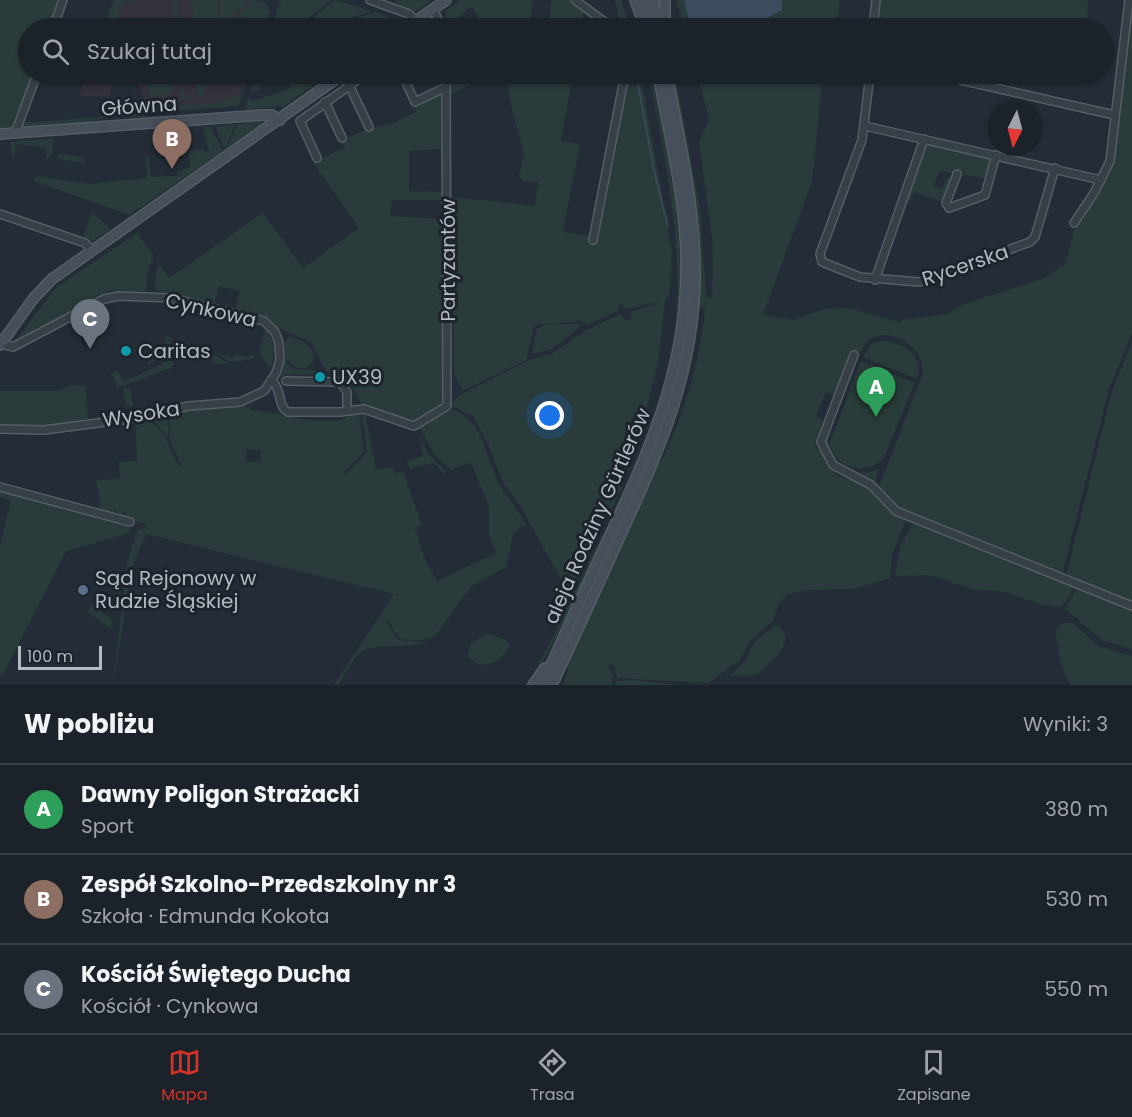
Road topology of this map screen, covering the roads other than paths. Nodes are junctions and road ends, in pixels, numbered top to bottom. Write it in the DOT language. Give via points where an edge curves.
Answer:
graph roads {
  1 [pos="63,0"];
  2 [pos="370,0"];
  3 [pos="446,0"];
  4 [pos="575,0"];
  5 [pos="635,0"];
  6 [pos="644,0"];
  7 [pos="653,0"];
  8 [pos="664,0"];
  9 [pos="876,0"];
  10 [pos="1129,0"];
  11 [pos="434,9"];
  12 [pos="57,18"];
  13 [pos="414,18"];
  14 [pos="421,18"];
  15 [pos="438,18"];
  16 [pos="599,18"];
  17 [pos="641,18"];
  18 [pos="647,18"];
  19 [pos="656,18"];
  20 [pos="664,18"];
  21 [pos="874,18"];
  22 [pos="33,84"];
  23 [pos="329,84"];
  24 [pos="407,84"];
  25 [pos="623,84"];
  26 [pos="660,84"];
  27 [pos="669,84"];
  28 [pos="869,84"];
  29 [pos="978,84"];
  30 [pos="349,85"];
  31 [pos="446,87"];
  32 [pos="325,102"];
  33 [pos="1114,115"];
  34 [pos="280,120"];
  35 [pos="865,126"];
  36 [pos="369,127"];
  37 [pos="18,133"];
  38 [pos="0,134"];
  39 [pos="342,138"];
  40 [pos="924,139"];
  41 [pos="988,153"];
  42 [pos="996,156"];
  43 [pos="1001,156"];
  44 [pos="318,158"];
  45 [pos="1055,168"];
  46 [pos="957,174"];
  47 [pos="1101,180"];
  48 [pos="0,214"];
  49 [pos="1074,223"];
  50 [pos="593,240"];
  51 [pos="92,250"];
  52 [pos="875,280"];
  53 [pos="0,345"];
  54 [pos="854,355"];
  55 [pos="273,380"];
  56 [pos="286,381"];
  57 [pos="347,410"];
  58 [pos="0,429"];
  59 [pos="0,487"];
  60 [pos="130,522"];
  61 [pos="1132,606"];
  62 [pos="562,652"];
  63 [pos="533,685"];
  64 [pos="542,685"];
  65 [pos="552,685"];
  66 [pos="558,685"];
  1 -- 12 [label="street"];
  2 -- 13 [label="street"];
  3 -- 11 [label="main road"];
  4 -- 16 [label="street"];
  5 -- 17 [label="main road"];
  6 -- 18 [label="main road"];
  7 -- 19 [label="main road"];
  8 -- 20 [label="main road"];
  9 -- 21 [label="street"];
  10 -- 33 [label="street"];
  11 -- 14 [label="main road"];
  11 -- 15 [label="street"];
  22 -- 37 [label="street"];
  23 -- 34 [label="main road"];
  24 -- 31 [label="street" via="415,102"];
  25 -- 50 [label="street"];
  26 -- 62 [label="main road, aleja Rodziny Gürtlerów" via="685,243 686,294 680,346 660,423"];
  27 -- 62 [label="main road, aleja Rodziny Gürtlerów" via="693,226 695,274 689,345 669,424"];
  28 -- 35 [label="street"];
  29 -- 33 [label="street"];
  30 -- 32 [label="street"];
  30 -- 36 [label="street"];
  31 -- 57 [label="street, Partyzantów" via="447,406 412,426 368,409"];
  32 -- 39 [label="street"];
  32 -- 44 [label="street" via="300,121"];
  33 -- 47 [label="street" via="1113,151"];
  34 -- 37 [label="main road, Główna" via="262,115"];
  34 -- 51 [label="main road"];
  35 -- 40 [label="street"];
  35 -- 52 [label="street, Rycerska" via="820,254 822,262"];
  37 -- 38 [label="main road, Główna"];
  40 -- 41 [label="street"];
  40 -- 52 [label="street"];
  42 -- 46 [label="street" via="985,195 949,208 946,203"];
  43 -- 45 [label="street"];
  45 -- 47 [label="street"];
  45 -- 52 [label="street, Rycerska" via="1035,237 1030,242 922,282"];
  47 -- 49 [label="street"];
  48 -- 51 [label="street" via="85,243"];
  51 -- 53 [label="main road" via="42,287"];
  53 -- 55 [label="street, Cynkowa" via="13,347 111,297 171,298 267,323 275,332 280,349"];
  54 -- 61 [label="street" via="821,442 833,465 865,481 896,511"];
  55 -- 57 [label="street" via="286,412"];
  55 -- 58 [label="street, Wysoka" via="259,395 240,402 44,429"];
  56 -- 57 [label="street" via="340,382 347,392"];
  59 -- 60 [label="street"];
  62 -- 63 [label="main road"];
  62 -- 64 [label="main road, aleja Rodziny Gürtlerów"];
  62 -- 65 [label="main road, aleja Rodziny Gürtlerów"];
  62 -- 66 [label="main road"];
}
